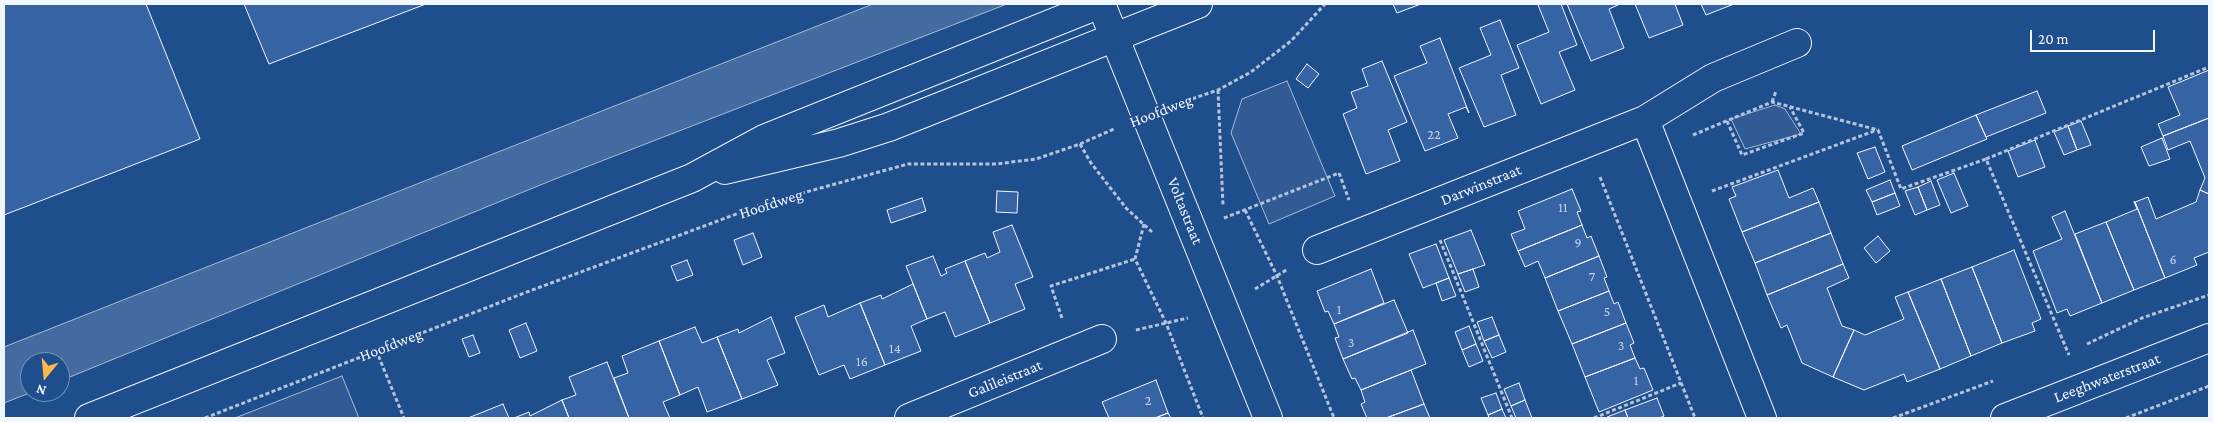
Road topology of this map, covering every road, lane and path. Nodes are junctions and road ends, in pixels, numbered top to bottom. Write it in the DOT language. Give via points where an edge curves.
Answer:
graph roads {
  1 [pos="1100,4"];
  2 [pos="1198,4"];
  3 [pos="1325,4"];
  4 [pos="1114,37"];
  5 [pos="1797,44"];
  6 [pos="2209,67"];
  7 [pos="1790,107"];
  8 [pos="1146,116"];
  9 [pos="1645,120"];
  10 [pos="1727,121"];
  11 [pos="1878,130"];
  12 [pos="1587,143"];
  13 [pos="1657,150"];
  14 [pos="1986,159"];
  15 [pos="692,178"];
  16 [pos="1678,203"];
  17 [pos="1426,206"];
  18 [pos="1245,210"];
  19 [pos="1224,218"];
  20 [pos="1144,224"];
  21 [pos="1362,232"];
  22 [pos="1317,250"];
  23 [pos="1135,258"];
  24 [pos="2209,295"];
  25 [pos="2209,338"];
  26 [pos="1102,339"];
  27 [pos="2085,346"];
  28 [pos="376,350"];
  29 [pos="2077,350"];
  30 [pos="1073,351"];
  31 [pos="2069,354"];
  32 [pos="2060,357"];
  33 [pos="1995,381"];
  34 [pos="1681,383"];
  35 [pos="2209,386"];
  36 [pos="2083,388"];
  37 [pos="89,418"];
  38 [pos="206,418"];
  39 [pos="404,418"];
  40 [pos="909,418"];
  41 [pos="1203,418"];
  42 [pos="1268,418"];
  43 [pos="1334,418"];
  44 [pos="1512,418"];
  45 [pos="1594,418"];
  46 [pos="1695,418"];
  47 [pos="1762,418"];
  48 [pos="1893,418"];
  49 [pos="2005,418"];
  50 [pos="2126,418"];
  1 -- 4 [label="street, Voltastraat"];
  1 -- 15 [label="street" via="764,139"];
  2 -- 4 [label="street"];
  3 -- 8 [label="path, Hoofdweg" via="1291,41 1252,72 1218,90"];
  4 -- 8 [label="street, Voltastraat"];
  4 -- 15 [label="street" via="864,136"];
  5 -- 9 [label="street, Darwinstraat" via="1713,78"];
  6 -- 14 [label="path"];
  7 -- 10 [label="path" via="1772,102"];
  7 -- 10 [label="path" via="1804,133 1742,155"];
  7 -- 11 [label="path"];
  8 -- 28 [label="path, Hoofdweg" via="1036,159 996,164 908,164 766,203"];
  8 -- 42 [label="street, Voltastraat"];
  9 -- 12 [label="street, Darwinstraat"];
  9 -- 13 [label="street"];
  10 -- 13 [label="path"];
  11 -- 14 [label="path" via="1901,189"];
  11 -- 16 [label="path"];
  12 -- 17 [label="street, Darwinstraat"];
  12 -- 34 [label="path"];
  13 -- 16 [label="street"];
  14 -- 31 [label="path"];
  15 -- 37 [label="street"];
  16 -- 47 [label="street"];
  17 -- 21 [label="street, Darwinstraat"];
  17 -- 44 [label="path"];
  18 -- 19 [label="path"];
  18 -- 21 [label="path" via="1339,173"];
  18 -- 43 [label="path" via="1277,276"];
  20 -- 23 [label="path"];
  21 -- 22 [label="street, Darwinstraat"];
  23 -- 30 [label="path" via="1051,286"];
  23 -- 41 [label="path" via="1166,323"];
  24 -- 27 [label="path" via="2142,318"];
  25 -- 36 [label="street, Leeghwaterstraat"];
  26 -- 30 [label="street, Galileistraat"];
  28 -- 38 [label="path, Hoofdweg"];
  28 -- 39 [label="path"];
  29 -- 31 [label="path"];
  30 -- 40 [label="street, Galileistraat"];
  31 -- 32 [label="path"];
  31 -- 36 [label="path"];
  33 -- 48 [label="path"];
  34 -- 45 [label="path"];
  34 -- 46 [label="path"];
  35 -- 50 [label="path"];
  36 -- 49 [label="street, Leeghwaterstraat"];
}
